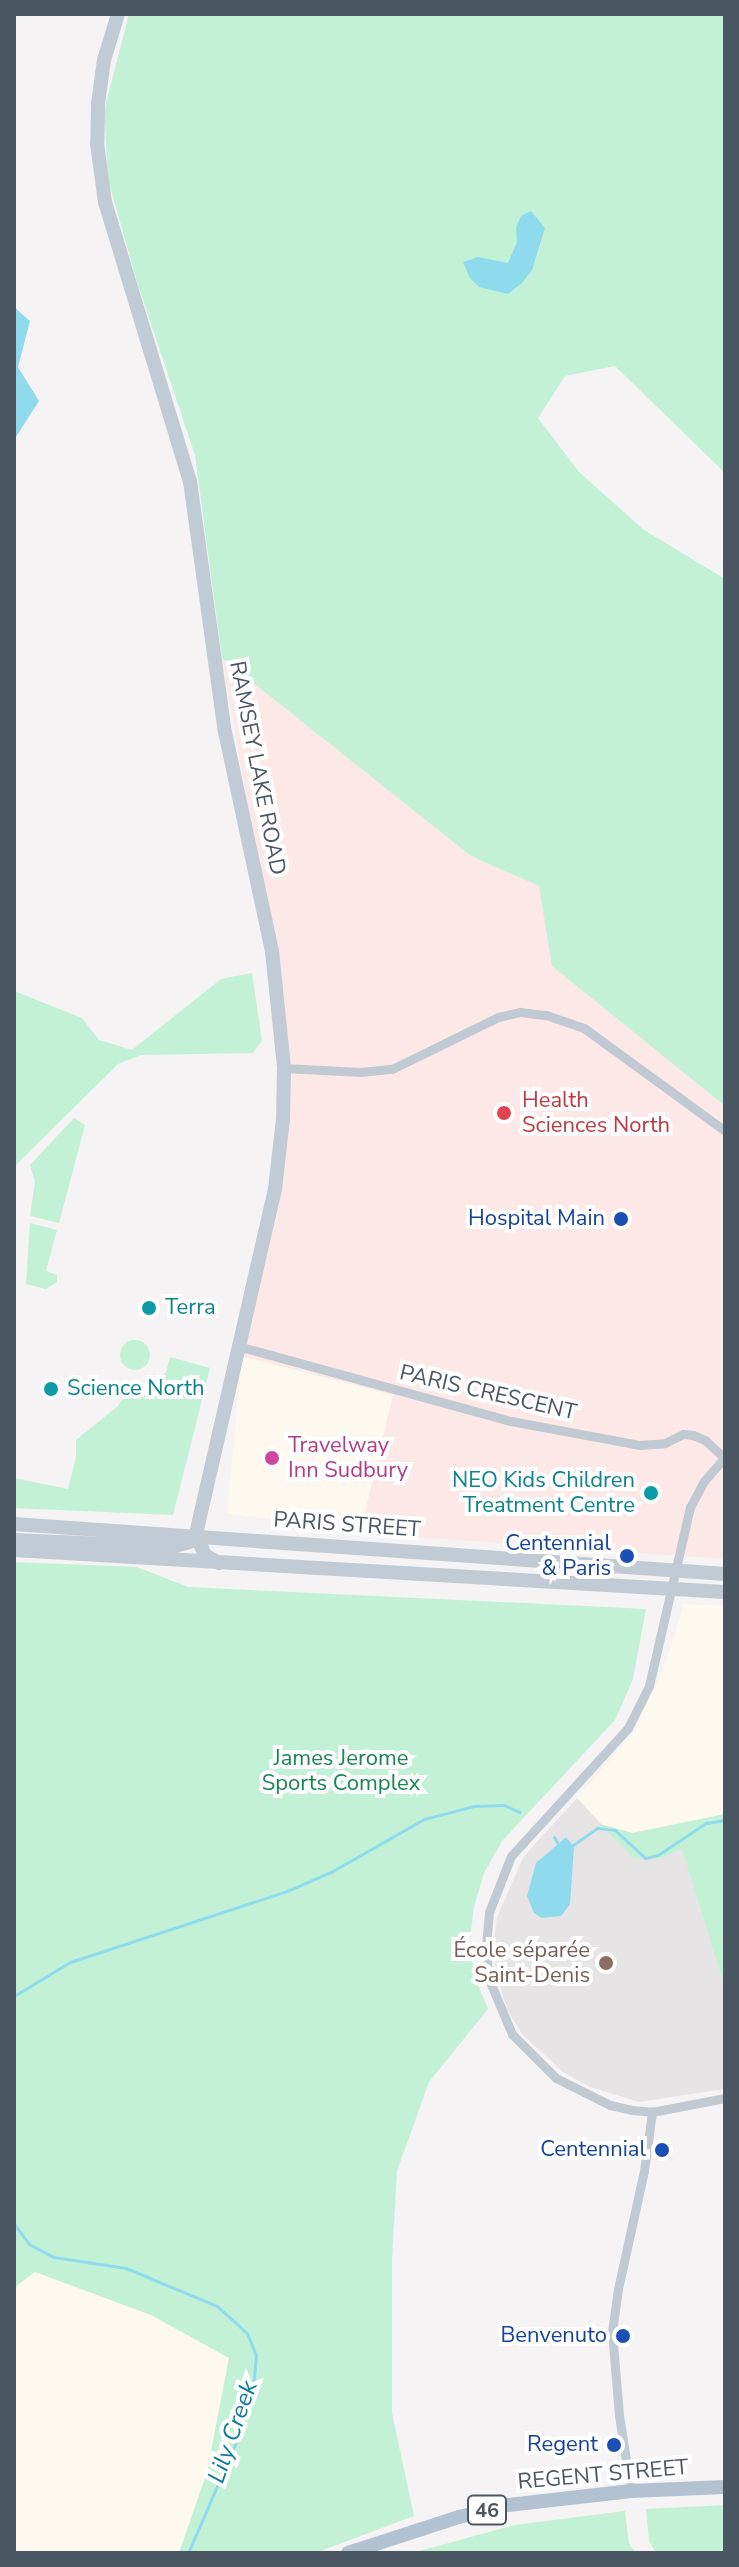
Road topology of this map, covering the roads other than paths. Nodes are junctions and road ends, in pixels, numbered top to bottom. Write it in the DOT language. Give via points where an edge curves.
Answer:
graph roads {
  1 [pos="118,14"];
  2 [pos="284,1068"];
  3 [pos="725,1131"];
  4 [pos="238,1346"];
  5 [pos="724,1458"];
  6 [pos="14,1524"];
  7 [pos="196,1535"];
  8 [pos="14,1540"];
  9 [pos="14,1550"];
  10 [pos="219,1563"];
  11 [pos="673,1570"];
  12 [pos="725,1574"];
  13 [pos="670,1588"];
  14 [pos="725,1592"];
  15 [pos="725,2098"];
  16 [pos="652,2112"];
  17 [pos="725,2487"];
  18 [pos="631,2491"];
  19 [pos="348,2553"];
  1 -- 2 [label="main road, RAMSEY LAKE ROAD" via="98,104 105,202 190,481 225,732 272,951"];
  2 -- 3 [label="street" via="392,1069 498,1017 520,1012 546,1015 584,1028"];
  2 -- 4 [label="main road, RAMSEY LAKE ROAD" via="275,1189"];
  4 -- 5 [label="street, PARIS CRESCENT" via="511,1421 639,1445 693,1435"];
  4 -- 7 [label="main road, RAMSEY LAKE ROAD"];
  5 -- 11 [label="street, PARIS CRESCENT" via="690,1507"];
  6 -- 7 [label="main road, PARIS STREET"];
  7 -- 8 [label="main road" via="172,1547"];
  7 -- 10 [label="main road" via="205,1555"];
  7 -- 11 [label="main road, PARIS STREET"];
  9 -- 10 [label="main road, PARIS STREET"];
  10 -- 13 [label="main road, PARIS STREET"];
  11 -- 12 [label="main road, PARIS STREET"];
  11 -- 13 [label="street, PARIS CRESCENT"];
  13 -- 14 [label="main road, PARIS STREET"];
  13 -- 16 [label="street, PARIS CRESCENT" via="649,1686 628,1728 511,1856 489,1912 486,1946 498,2008 531,2056 556,2078 610,2105"];
  15 -- 16 [label="street"];
  16 -- 18 [label="street" via="612,2332"];
  17 -- 18 [label="main road, REGENT STREET / 46"];
  18 -- 19 [label="main road, REGENT STREET / 46" via="508,2505"];
}
